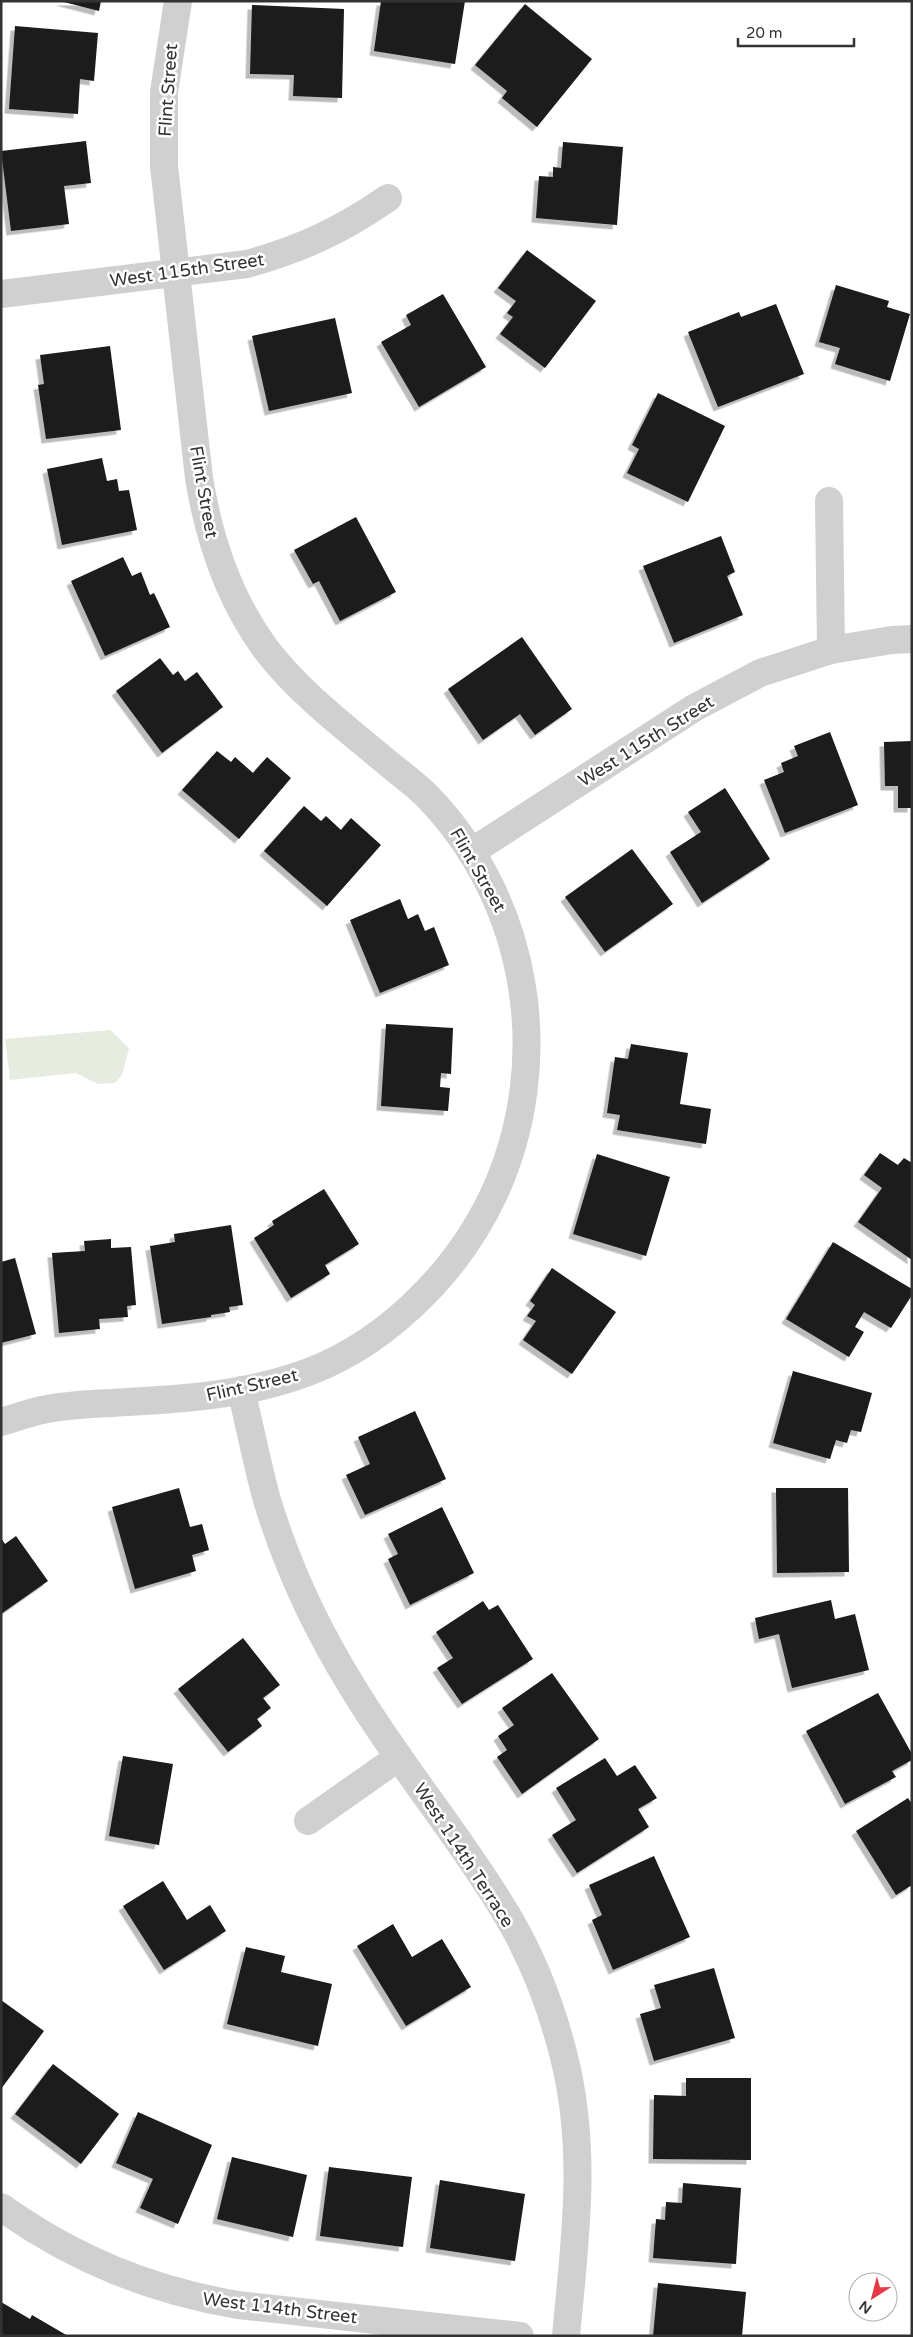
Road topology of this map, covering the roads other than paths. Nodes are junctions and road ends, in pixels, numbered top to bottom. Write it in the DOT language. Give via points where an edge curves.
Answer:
graph roads {
  1 [pos="178,1"];
  2 [pos="388,198"];
  3 [pos="176,274"];
  4 [pos="1,294"];
  5 [pos="830,502"];
  6 [pos="912,639"];
  7 [pos="831,650"];
  8 [pos="471,852"];
  9 [pos="241,1390"];
  10 [pos="1,1422"];
  11 [pos="399,1757"];
  12 [pos="308,1821"];
  13 [pos="1,2207"];
  14 [pos="520,2336"];
  15 [pos="566,2336"];
  1 -- 3 [label="street, Flint Street" via="164,92 164,166"];
  2 -- 3 [label="street, West 115th Street" via="350,224 283,254 247,264"];
  3 -- 4 [label="street, West 115th Street"];
  3 -- 8 [label="street, Flint Street" via="203,505 228,585 261,642 290,678 425,794"];
  5 -- 7 [label="street"];
  6 -- 7 [label="street, West 115th Street"];
  7 -- 8 [label="street, West 115th Street" via="760,673 694,708"];
  8 -- 9 [label="street, Flint Street" via="490,884 510,936 524,990 528,1031 522,1105 515,1141 502,1176 482,1218 446,1272 392,1323 362,1344 312,1370"];
  9 -- 10 [label="street, Flint Street" via="198,1398 44,1410"];
  9 -- 11 [label="street, West 114th Terrace" via="280,1539 312,1616 353,1689"];
  11 -- 12 [label="street"];
  11 -- 15 [label="street, West 114th Terrace" via="508,1917 540,1984 564,2054 576,2127 579,2201"];
  13 -- 14 [label="street, West 114th Street" via="63,2248 130,2278 202,2299 238,2306"];
}
